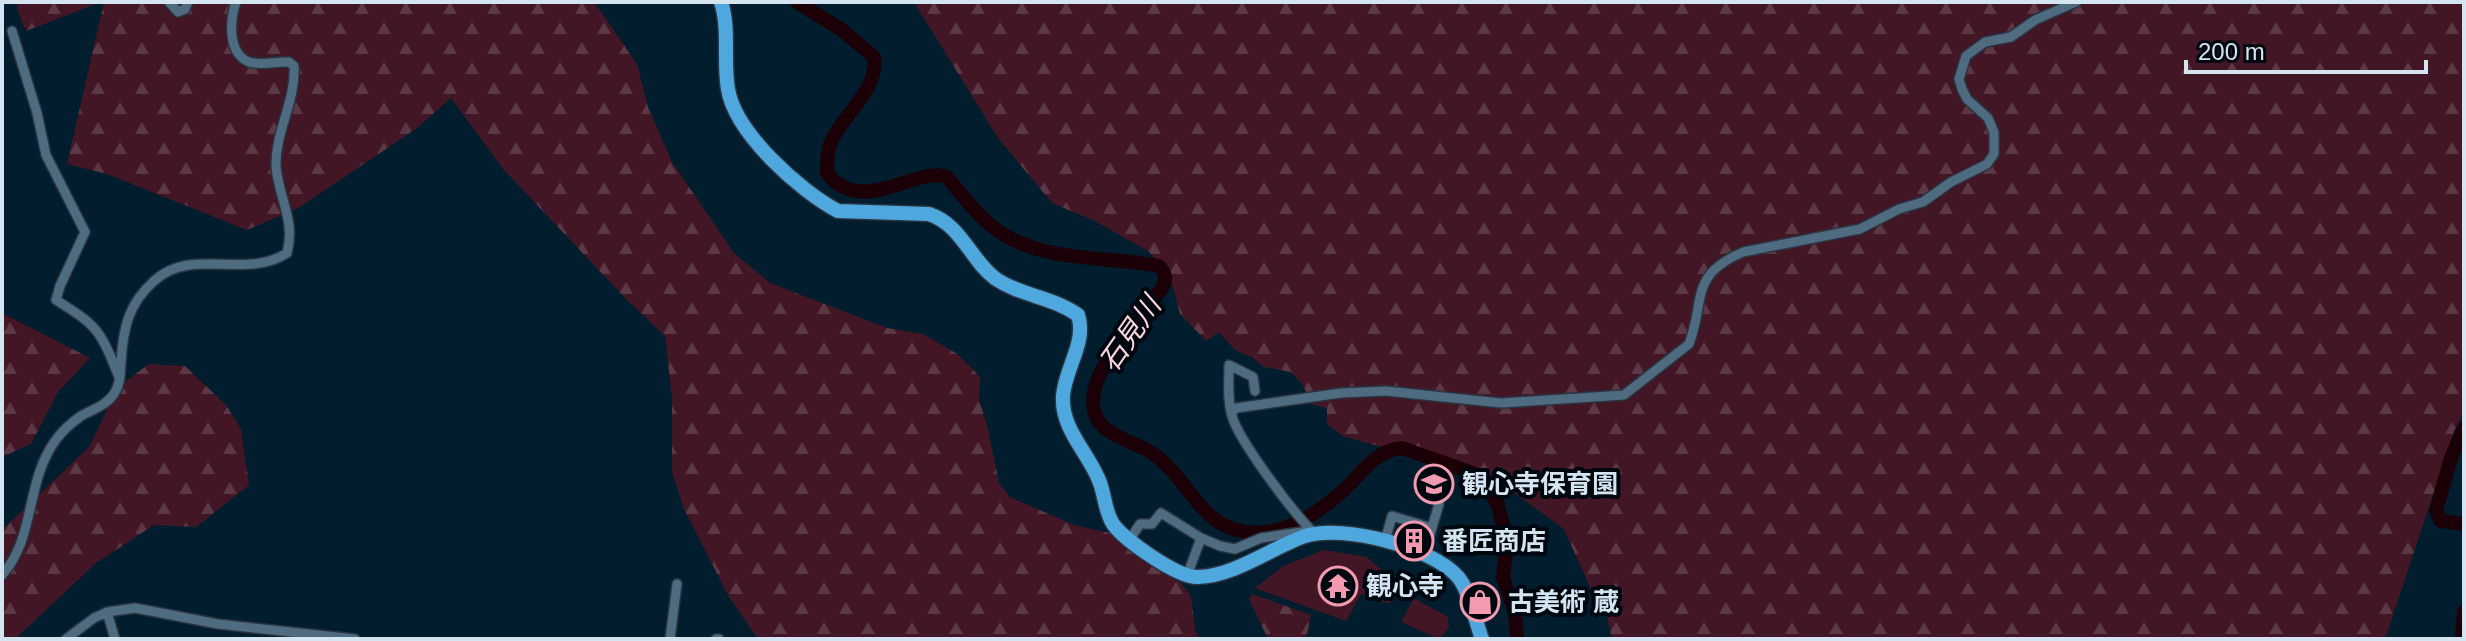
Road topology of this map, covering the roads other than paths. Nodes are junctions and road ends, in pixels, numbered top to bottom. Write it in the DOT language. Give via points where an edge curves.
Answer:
graph roads {
  1 [pos="169,2"];
  2 [pos="188,2"];
  3 [pos="236,2"];
  4 [pos="721,2"];
  5 [pos="2076,2"];
  6 [pos="12,31"];
  7 [pos="120,380"];
  8 [pos="1255,391"];
  9 [pos="1231,413"];
  10 [pos="1439,504"];
  11 [pos="1432,528"];
  12 [pos="1310,529"];
  13 [pos="1201,538"];
  14 [pos="1130,539"];
  15 [pos="1385,541"];
  16 [pos="1424,555"];
  17 [pos="2,575"];
  18 [pos="1187,576"];
  19 [pos="677,584"];
  20 [pos="107,612"];
  21 [pos="277,635"];
  22 [pos="66,639"];
  23 [pos="115,639"];
  24 [pos="355,639"];
  25 [pos="670,639"];
  26 [pos="1482,639"];
  1 -- 2 [label="street" via="178,12"];
  3 -- 7 [label="street" via="231,26 239,54 250,62 294,66 276,162 290,228 287,253 236,265 189,263 156,279 126,318"];
  4 -- 14 [label="highway" via="728,92 750,135 779,166 838,211 941,218 996,278 1078,315 1081,334 1068,369 1064,414 1100,480 1111,520"];
  5 -- 9 [label="street" via="2011,37 1985,42 1966,56 1959,79 1962,89 1994,132 1994,154 1987,164 1923,202 1860,229 1730,258 1699,293 1689,344 1624,395 1501,403 1386,391 1341,393 1236,408"];
  6 -- 7 [label="street" via="46,155 85,232 56,300 95,326"];
  7 -- 17 [label="street" via="109,400 67,426 54,443 33,486 22,545"];
  8 -- 9 [label="street" via="1253,377 1229,365"];
  9 -- 12 [label="street" via="1262,466"];
  10 -- 11 [label="street"];
  11 -- 15 [label="street" via="1392,516"];
  11 -- 16 [label="street"];
  12 -- 13 [label="street" via="1235,549"];
  12 -- 15 [label="highway"];
  12 -- 18 [label="highway" via="1232,569 1207,577"];
  13 -- 14 [label="street" via="1161,513 1152,524 1140,524"];
  13 -- 18 [label="street"];
  14 -- 18 [label="highway"];
  15 -- 16 [label="highway"];
  16 -- 26 [label="highway" via="1461,580"];
  19 -- 25 [label="street"];
  20 -- 21 [label="street" via="135,608"];
  20 -- 22 [label="street"];
  20 -- 23 [label="street"];
  21 -- 24 [label="street"];
}
